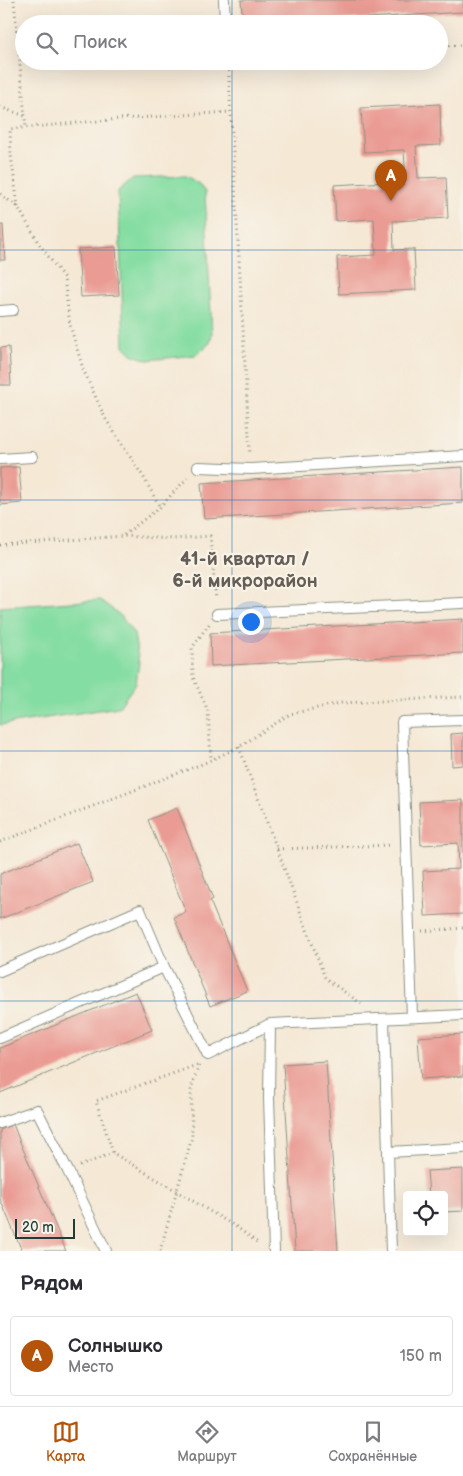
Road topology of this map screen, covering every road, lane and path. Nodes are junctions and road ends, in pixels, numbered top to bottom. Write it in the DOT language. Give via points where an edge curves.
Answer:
graph roads {
  1 [pos="14,0"];
  2 [pos="224,0"];
  3 [pos="15,15"];
  4 [pos="225,15"];
  5 [pos="463,45"];
  6 [pos="448,46"];
  7 [pos="21,70"];
  8 [pos="228,70"];
  9 [pos="0,107"];
  10 [pos="230,112"];
  11 [pos="25,116"];
  12 [pos="26,128"];
  13 [pos="0,194"];
  14 [pos="18,207"];
  15 [pos="13,310"];
  16 [pos="0,311"];
  17 [pos="463,456"];
  18 [pos="32,457"];
  19 [pos="0,459"];
  20 [pos="198,467"];
  21 [pos="251,469"];
  22 [pos="160,507"];
  23 [pos="124,536"];
  24 [pos="0,545"];
  25 [pos="463,603"];
  26 [pos="217,614"];
  27 [pos="463,697"];
  28 [pos="463,720"];
  29 [pos="239,747"];
  30 [pos="211,760"];
  31 [pos="0,842"];
  32 [pos="406,844"];
  33 [pos="277,849"];
  34 [pos="463,928"];
  35 [pos="409,932"];
  36 [pos="164,967"];
  37 [pos="0,971"];
  38 [pos="463,1015"];
  39 [pos="412,1017"];
  40 [pos="384,1019"];
  41 [pos="270,1024"];
  42 [pos="0,1038"];
  43 [pos="208,1055"];
  44 [pos="199,1064"];
  45 [pos="0,1123"];
  46 [pos="463,1148"];
  47 [pos="388,1152"];
  48 [pos="113,1153"];
  49 [pos="68,1171"];
  50 [pos="177,1191"];
  51 [pos="261,1245"];
  52 [pos="106,1251"];
  53 [pos="160,1251"];
  54 [pos="274,1251"];
  55 [pos="391,1251"];
  1 -- 3 [label="path"];
  2 -- 4 [label="lane"];
  5 -- 6 [label="path"];
  7 -- 11 [label="path"];
  8 -- 10 [label="path"];
  9 -- 11 [label="path"];
  10 -- 12 [label="path"];
  10 -- 21 [label="path"];
  11 -- 12 [label="path"];
  12 -- 14 [label="path" via="10,129"];
  13 -- 14 [label="path"];
  14 -- 22 [label="path" via="64,278 70,325 80,360 105,418"];
  15 -- 16 [label="lane"];
  17 -- 21 [label="lane"];
  18 -- 19 [label="lane"];
  20 -- 21 [label="lane"];
  20 -- 22 [label="path"];
  22 -- 23 [label="path"];
  23 -- 24 [label="path"];
  23 -- 26 [label="path" via="173,539 210,536"];
  25 -- 26 [label="lane"];
  26 -- 30 [label="path" via="192,648 192,677 208,711"];
  27 -- 29 [label="path" via="340,703 290,714"];
  28 -- 32 [label="lane" via="402,722"];
  29 -- 30 [label="path"];
  29 -- 33 [label="path"];
  30 -- 31 [label="path"];
  32 -- 33 [label="path"];
  32 -- 35 [label="lane"];
  33 -- 40 [label="path" via="325,978"];
  34 -- 35 [label="path"];
  35 -- 39 [label="lane"];
  36 -- 37 [label="lane" via="140,910"];
  36 -- 42 [label="lane"];
  36 -- 43 [label="lane"];
  38 -- 39 [label="lane"];
  39 -- 40 [label="lane"];
  40 -- 41 [label="lane"];
  40 -- 47 [label="lane"];
  41 -- 43 [label="lane"];
  41 -- 54 [label="lane"];
  43 -- 44 [label="path"];
  44 -- 48 [label="path" via="96,1101"];
  44 -- 50 [label="path" via="191,1089 192,1137"];
  45 -- 49 [label="lane" via="36,1110"];
  46 -- 47 [label="lane"];
  47 -- 55 [label="lane"];
  48 -- 49 [label="path"];
  48 -- 50 [label="path"];
  49 -- 52 [label="lane"];
  50 -- 51 [label="path"];
  50 -- 53 [label="path"];
}
